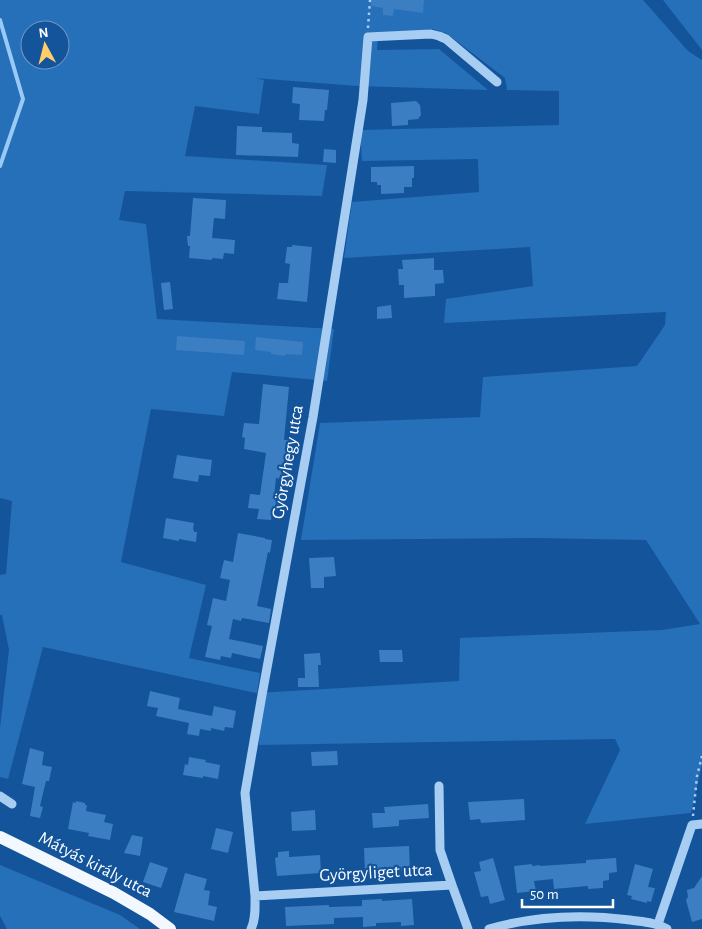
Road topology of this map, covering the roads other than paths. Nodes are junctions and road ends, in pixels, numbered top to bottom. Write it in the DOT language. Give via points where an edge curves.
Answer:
graph roads {
  1 [pos="497,82"];
  2 [pos="439,786"];
  3 [pos="0,796"];
  4 [pos="12,804"];
  5 [pos="697,824"];
  6 [pos="0,837"];
  7 [pos="452,885"];
  8 [pos="255,896"];
  9 [pos="658,924"];
  10 [pos="170,929"];
  11 [pos="251,929"];
  12 [pos="468,929"];
  13 [pos="489,929"];
  14 [pos="667,929"];
  1 -- 8 [label="street, Györgyhegy utca" via="439,36 368,37 363,100 313,417 245,793"];
  2 -- 7 [label="street" via="440,850"];
  3 -- 4 [label="street"];
  5 -- 9 [label="street"];
  6 -- 10 [label="main road, Mátyás király utca" via="114,893"];
  7 -- 8 [label="street, Györgyliget utca"];
  7 -- 12 [label="street, Györgyliget utca"];
  8 -- 11 [label="street, Györgyhegy utca"];
  9 -- 13 [label="street" via="605,917 563,917 508,923"];
  9 -- 14 [label="street"];
}
